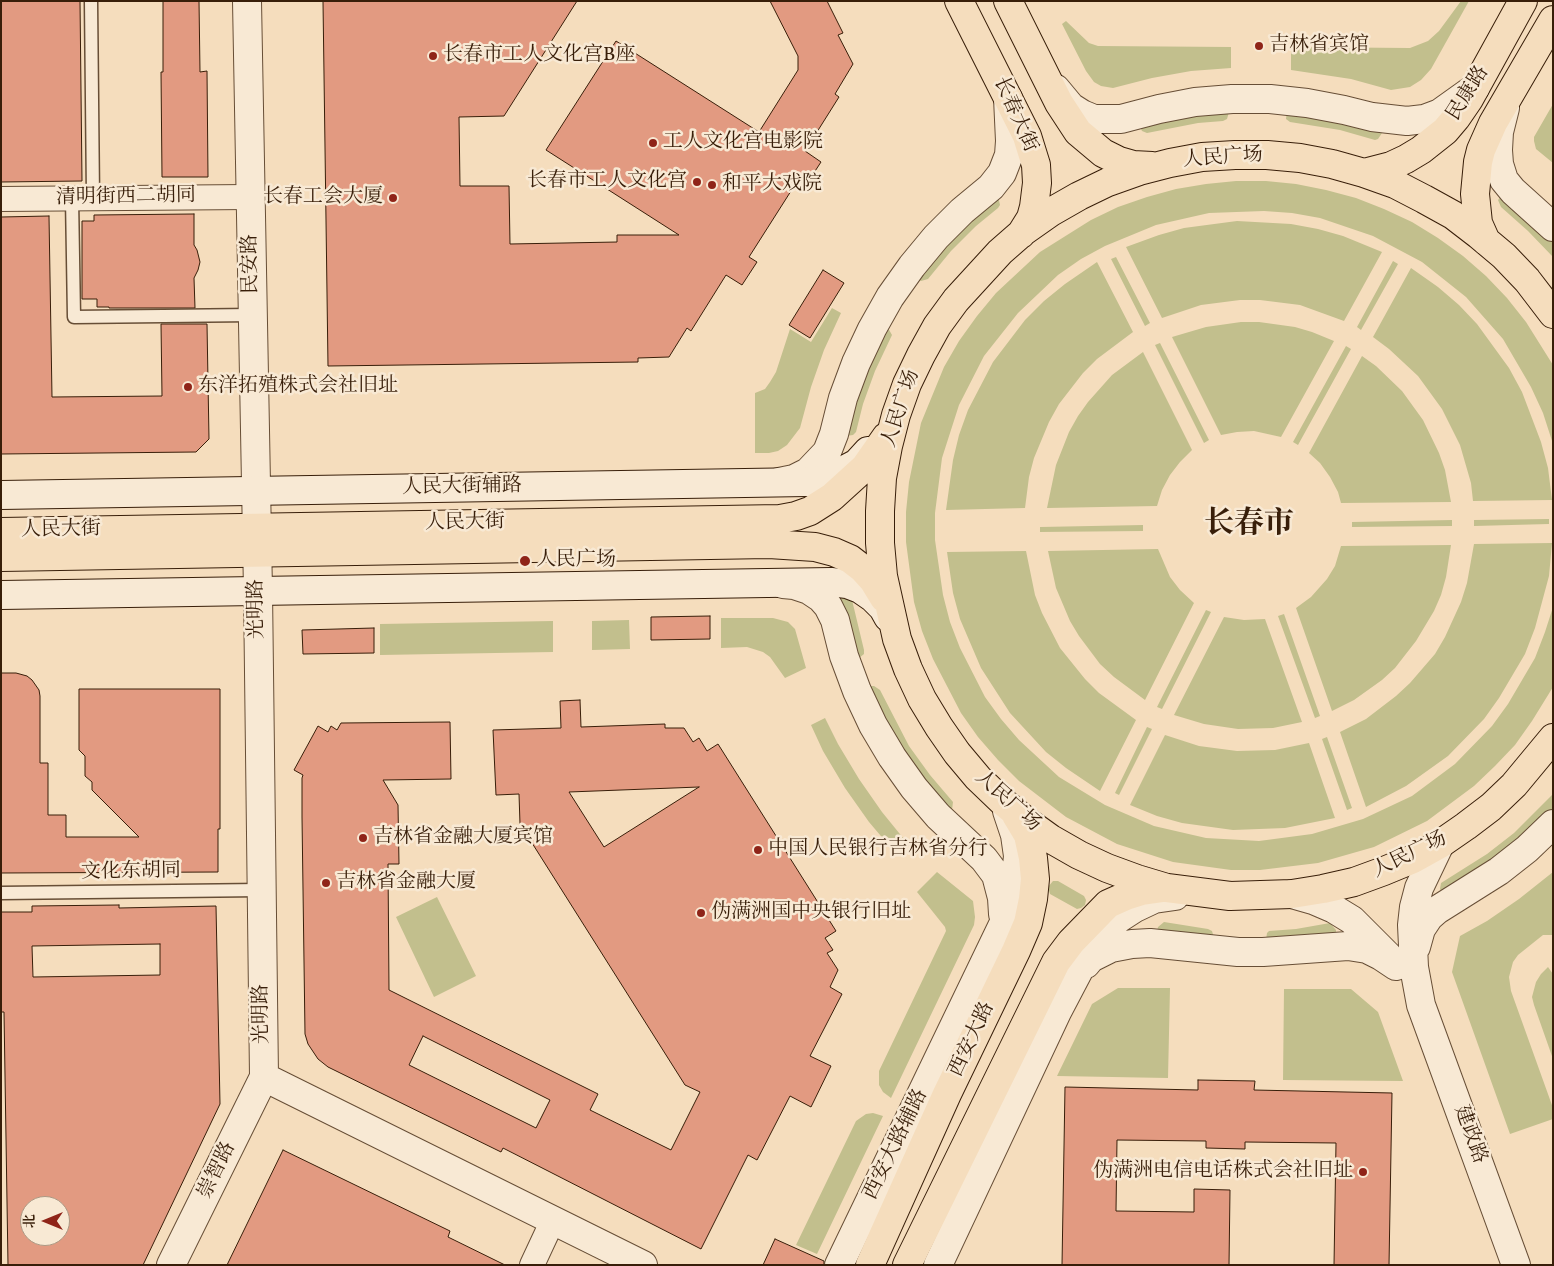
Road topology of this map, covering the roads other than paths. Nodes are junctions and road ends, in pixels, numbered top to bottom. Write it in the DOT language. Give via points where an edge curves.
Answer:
graph roads {
  1 [pos="91,1"];
  2 [pos="247,1"];
  3 [pos="959,1"];
  4 [pos="1008,1"];
  5 [pos="1523,1"];
  6 [pos="1553,20"];
  7 [pos="1049,81"];
  8 [pos="1475,88"];
  9 [pos="1008,98"];
  10 [pos="1506,101"];
  11 [pos="1161,166"];
  12 [pos="1364,173"];
  13 [pos="250,197"];
  14 [pos="83,198"];
  15 [pos="1,199"];
  16 [pos="1553,227"];
  17 [pos="1021,234"];
  18 [pos="1486,241"];
  19 [pos="1553,314"];
  20 [pos="253,315"];
  21 [pos="894,421"];
  22 [pos="772,483"];
  23 [pos="256,490"];
  24 [pos="1,495"];
  25 [pos="1,532"];
  26 [pos="257,540"];
  27 [pos="1,557"];
  28 [pos="772,582"];
  29 [pos="258,591"];
  30 [pos="1,595"];
  31 [pos="891,617"];
  32 [pos="1553,738"];
  33 [pos="1007,806"];
  34 [pos="1553,824"];
  35 [pos="1440,844"];
  36 [pos="1167,888"];
  37 [pos="261,890"];
  38 [pos="1198,893"];
  39 [pos="1,894"];
  40 [pos="1292,894"];
  41 [pos="997,940"];
  42 [pos="1405,964"];
  43 [pos="1077,974"];
  44 [pos="264,1077"];
  45 [pos="553,1220"];
  46 [pos="172,1265"];
  47 [pos="532,1265"];
  48 [pos="643,1265"];
  49 [pos="839,1265"];
  50 [pos="870,1265"];
  51 [pos="907,1265"];
  52 [pos="938,1265"];
  53 [pos="1516,1265"];
  1 -- 14 [label="lane"];
  2 -- 13 [label="street, 民安路"];
  3 -- 9 [label="main road, 长春大街"];
  4 -- 7 [label="main road"];
  5 -- 8 [label="main road, 民康路"];
  6 -- 10 [label="main road, 民康路"];
  7 -- 8 [label="street" via="1082,114 1106,120 1195,102 1270,99 1407,121 1440,113"];
  7 -- 11 [label="main road" via="1078,132 1103,153 1133,165"];
  8 -- 12 [label="main road, 民康路" via="1456,118 1435,140 1391,166"];
  9 -- 17 [label="main road, 长春大街" via="1027,136 1036,165 1034,207"];
  9 -- 22 [label="street" via="1010,141 1002,173 936,237 890,297 856,363 827,452 808,472 794,479"];
  10 -- 16 [label="street" via="1498,150 1504,180"];
  10 -- 18 [label="main road, 民康路" via="1487,135 1478,162 1476,210"];
  11 -- 12 [label="main road, 人民广场" via="1202,157 1267,155 1300,158"];
  11 -- 17 [label="main road, 人民广场" via="1108,182 1079,196"];
  12 -- 18 [label="main road, 人民广场" via="1395,184 1453,215"];
  13 -- 14 [label="street, 清明街西二胡同"];
  13 -- 20 [label="street, 民安路"];
  14 -- 15 [label="street, 清明街西二胡同"];
  14 -- 20 [label="lane" via="74,317"];
  17 -- 21 [label="main road, 人民广场" via="977,275 942,320 921,354"];
  18 -- 19 [label="main road, 人民广场" via="1527,280"];
  20 -- 23 [label="street, 民安路"];
  21 -- 22 [label="street, 人民大街辅路" via="863,457 840,472 822,480"];
  21 -- 26 [label="main road, 人民大街" via="865,467 850,482 820,506 788,517"];
  21 -- 31 [label="main road, 人民广场" via="882,478 880,510 880,551"];
  22 -- 23 [label="street, 人民大街辅路"];
  23 -- 24 [label="street, 人民大街辅路"];
  23 -- 26 [label="street, 民安路"];
  25 -- 26 [label="main road, 人民大街"];
  26 -- 27 [label="main road, 人民大街"];
  26 -- 29 [label="street, 光明路"];
  26 -- 31 [label="main road, 人民大街" via="800,545 834,552 863,569 873,580"];
  28 -- 29 [label="street"];
  28 -- 31 [label="street" via="847,584 873,598"];
  28 -- 41 [label="street" via="810,590 828,606 857,691 892,757 938,816 996,876 1003,920"];
  29 -- 30 [label="street"];
  29 -- 37 [label="street, 光明路"];
  31 -- 33 [label="main road, 人民广场" via="908,670 939,727 957,754"];
  32 -- 35 [label="main road, 人民广场" via="1503,796"];
  33 -- 36 [label="main road, 人民广场" via="1051,840 1079,855"];
  33 -- 41 [label="street, 西安大路辅路" via="1018,856 1014,896"];
  33 -- 50 [label="main road, 西安大路" via="1028,836 1033,858 1034,900 1028,923"];
  34 -- 42 [label="street" via="1499,871 1437,910 1421,929"];
  35 -- 40 [label="main road, 人民广场" via="1384,872 1323,890"];
  35 -- 42 [label="street" via="1419,888"];
  36 -- 38 [label="main road, 人民广场"];
  36 -- 51 [label="main road, 西安大路" via="1142,891 1108,904 1056,962"];
  37 -- 39 [label="lane, 文化东胡同"];
  37 -- 44 [label="street, 光明路"];
  38 -- 40 [label="main road, 人民广场" via="1230,896"];
  38 -- 43 [label="street" via="1154,900 1118,919 1089,951"];
  40 -- 42 [label="street, 建政路" via="1313,900 1352,920"];
  41 -- 49 [label="street, 西安大路辅路"];
  42 -- 43 [label="street" via="1367,949 1348,946 1227,952 1150,943 1111,948 1091,958"];
  42 -- 53 [label="street, 建政路"];
  43 -- 52 [label="street"];
  44 -- 45 [label="street"];
  44 -- 46 [label="street, 崇智路"];
  45 -- 47 [label="street"];
  45 -- 48 [label="street"];
}
